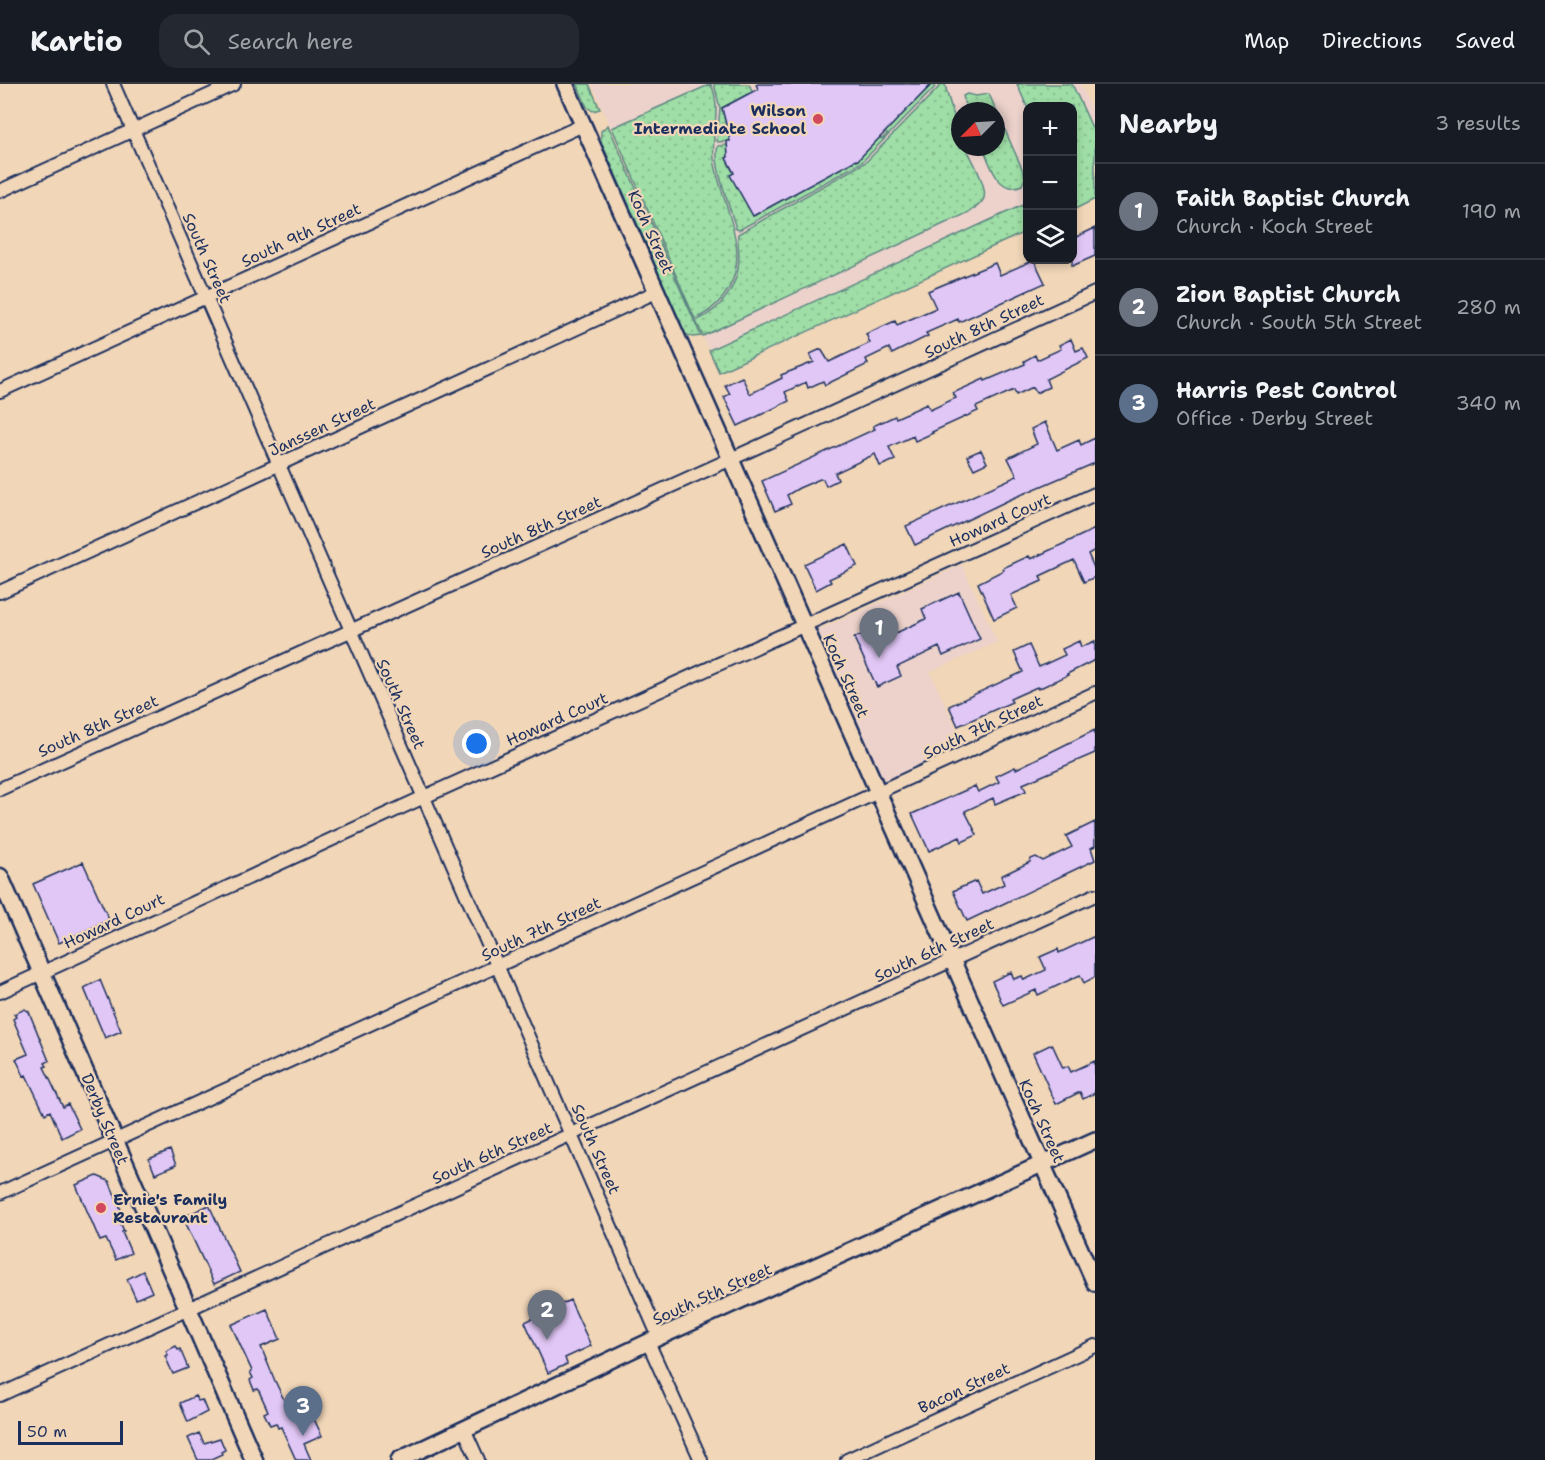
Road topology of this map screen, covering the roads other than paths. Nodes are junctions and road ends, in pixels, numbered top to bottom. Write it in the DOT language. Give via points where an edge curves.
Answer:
graph roads {
  1 [pos="113,84"];
  2 [pos="234,84"];
  3 [pos="565,84"];
  4 [pos="583,125"];
  5 [pos="133,130"];
  6 [pos="0,191"];
  7 [pos="658,291"];
  8 [pos="1095,293"];
  9 [pos="206,297"];
  10 [pos="0,391"];
  11 [pos="731,459"];
  12 [pos="279,465"];
  13 [pos="1095,494"];
  14 [pos="0,592"];
  15 [pos="805,626"];
  16 [pos="351,630"];
  17 [pos="1095,693"];
  18 [pos="0,789"];
  19 [pos="878,793"];
  20 [pos="424,797"];
  21 [pos="0,877"];
  22 [pos="1095,895"];
  23 [pos="951,960"];
  24 [pos="498,966"];
  25 [pos="42,972"];
  26 [pos="0,992"];
  27 [pos="572,1135"];
  28 [pos="1095,1140"];
  29 [pos="114,1141"];
  30 [pos="1042,1165"];
  31 [pos="0,1193"];
  32 [pos="1095,1283"];
  33 [pos="187,1309"];
  34 [pos="654,1339"];
  35 [pos="1095,1346"];
  36 [pos="0,1395"];
  37 [pos="464,1429"];
  38 [pos="254,1460"];
  39 [pos="399,1460"];
  40 [pos="478,1460"];
  41 [pos="701,1460"];
  42 [pos="847,1460"];
  1 -- 5 [label="street, South Street"];
  2 -- 5 [label="street"];
  3 -- 4 [label="street, Koch Street"];
  4 -- 7 [label="street, Koch Street"];
  4 -- 9 [label="street, South 9th Street"];
  5 -- 6 [label="street"];
  5 -- 9 [label="street, South Street"];
  7 -- 11 [label="street, Koch Street"];
  7 -- 12 [label="street, Janssen Street"];
  8 -- 11 [label="street, South 8th Street"];
  9 -- 10 [label="street, South 9th Street"];
  9 -- 12 [label="street, South Street"];
  11 -- 15 [label="street, Koch Street"];
  11 -- 16 [label="street, South 8th Street"];
  12 -- 14 [label="street, Janssen Street"];
  12 -- 16 [label="street, South Street"];
  13 -- 15 [label="street, Howard Court"];
  15 -- 19 [label="street, Koch Street"];
  15 -- 20 [label="street, Howard Court"];
  16 -- 18 [label="street, South 8th Street"];
  16 -- 20 [label="street, South Street"];
  17 -- 19 [label="street, South 7th Street"];
  19 -- 23 [label="street, Koch Street"];
  19 -- 24 [label="street, South 7th Street"];
  20 -- 24 [label="street, South Street"];
  20 -- 25 [label="street, Howard Court"];
  21 -- 25 [label="main road, Derby Street"];
  22 -- 23 [label="street, South 6th Street"];
  23 -- 27 [label="street, South 6th Street"];
  23 -- 30 [label="street, Koch Street"];
  24 -- 27 [label="street, South Street"];
  24 -- 29 [label="street, South 7th Street"];
  25 -- 26 [label="street, Howard Court"];
  25 -- 29 [label="main road, Derby Street"];
  27 -- 33 [label="street, South 6th Street"];
  27 -- 34 [label="street, South Street"];
  28 -- 30 [label="street, South 5th Street"];
  29 -- 31 [label="street, South 7th Street"];
  29 -- 33 [label="main road, Derby Street"];
  30 -- 32 [label="street, Koch Street"];
  30 -- 34 [label="street, South 5th Street"];
  33 -- 36 [label="street, South 6th Street"];
  33 -- 38 [label="main road, Derby Street"];
  34 -- 37 [label="street, South 5th Street"];
  34 -- 41 [label="street, South Street"];
  35 -- 42 [label="street, Bacon Street"];
  37 -- 39 [label="street, South 5th Street"];
  37 -- 40 [label="street"];
}
